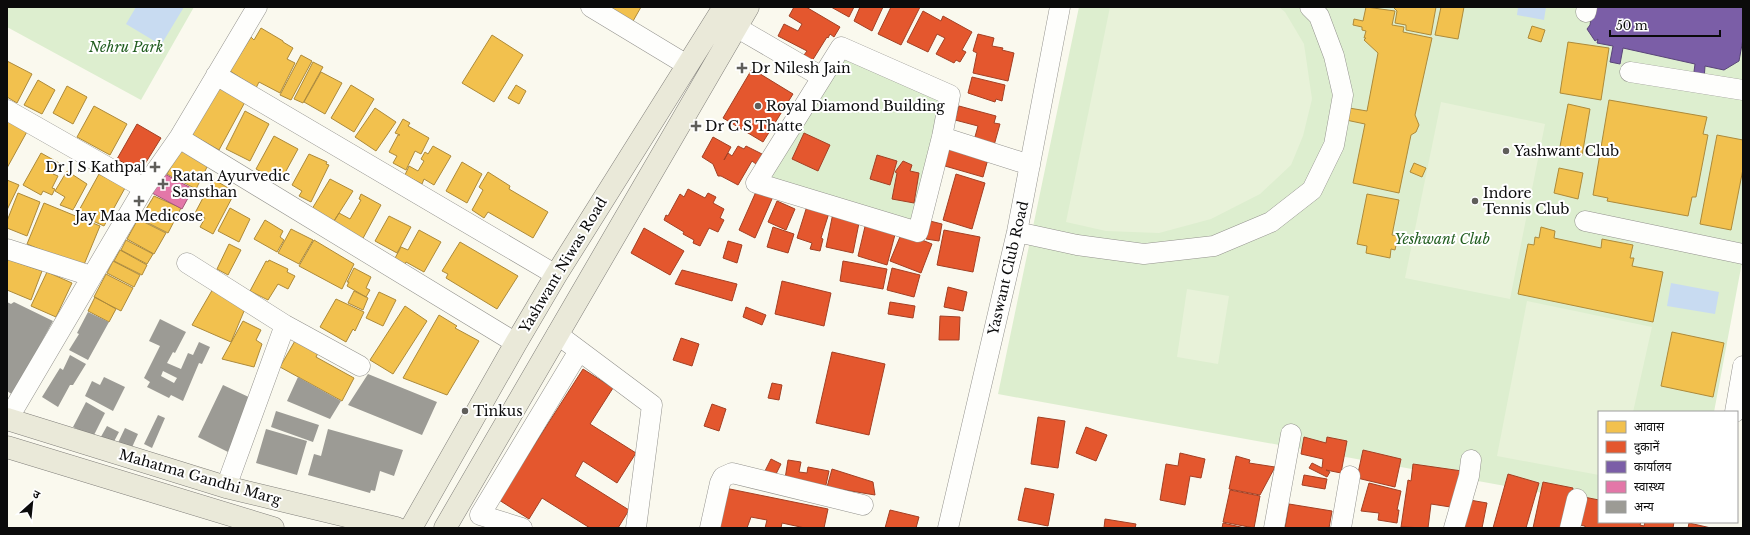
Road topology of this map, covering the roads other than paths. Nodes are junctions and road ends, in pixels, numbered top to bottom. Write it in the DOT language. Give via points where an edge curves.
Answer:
graph roads {
  1 [pos="257,7"];
  2 [pos="591,7"];
  3 [pos="724,7"];
  4 [pos="748,7"];
  5 [pos="1060,7"];
  6 [pos="1310,7"];
  7 [pos="736,27"];
  8 [pos="687,66"];
  9 [pos="1630,72"];
  10 [pos="216,74"];
  11 [pos="822,77"];
  12 [pos="1743,90"];
  13 [pos="7,110"];
  14 [pos="942,137"];
  15 [pos="179,138"];
  16 [pos="1030,166"];
  17 [pos="144,188"];
  18 [pos="1585,220"];
  19 [pos="1017,232"];
  20 [pos="7,249"];
  21 [pos="1743,254"];
  22 [pos="187,262"];
  23 [pos="556,275"];
  24 [pos="91,276"];
  25 [pos="285,325"];
  26 [pos="557,334"];
  27 [pos="516,343"];
  28 [pos="579,351"];
  29 [pos="360,366"];
  30 [pos="1743,366"];
  31 [pos="1735,411"];
  32 [pos="8,419"];
  33 [pos="1291,434"];
  34 [pos="7,447"];
  35 [pos="1471,460"];
  36 [pos="1350,476"];
  37 [pos="226,487"];
  38 [pos="1577,499"];
  39 [pos="863,505"];
  40 [pos="273,528"];
  41 [pos="396,528"];
  42 [pos="411,528"];
  43 [pos="444,528"];
  44 [pos="522,528"];
  45 [pos="636,528"];
  46 [pos="710,528"];
  47 [pos="948,528"];
  48 [pos="1274,528"];
  49 [pos="1341,528"];
  50 [pos="1454,528"];
  51 [pos="1570,528"];
  1 -- 10 [label="street"];
  2 -- 8 [label="street"];
  3 -- 8 [label="main road, Yashwant Niwas Road"];
  4 -- 7 [label="main road, Yashwant Niwas Road"];
  5 -- 16 [label="street, Yaswant Club Road"];
  6 -- 19 [label="street" via="1319,16 1334,56 1343,95 1334,145 1312,190 1271,222 1214,246 1144,254 1077,245"];
  7 -- 11 [label="street"];
  7 -- 26 [label="main road, Yashwant Niwas Road"];
  8 -- 23 [label="main road, Yashwant Niwas Road"];
  9 -- 12 [label="street"];
  10 -- 15 [label="street"];
  10 -- 23 [label="street"];
  11 -- 14 [label="street" via="841,47 950,95"];
  11 -- 14 [label="street" via="756,183 918,232"];
  13 -- 17 [label="street"];
  14 -- 16 [label="street"];
  15 -- 17 [label="street"];
  15 -- 27 [label="street"];
  16 -- 19 [label="street, Yaswant Club Road"];
  17 -- 24 [label="street"];
  18 -- 21 [label="street"];
  19 -- 47 [label="street, Yaswant Club Road"];
  20 -- 24 [label="street"];
  22 -- 25 [label="street"];
  23 -- 27 [label="main road, Yashwant Niwas Road"];
  24 -- 32 [label="street"];
  25 -- 29 [label="street"];
  25 -- 37 [label="street"];
  26 -- 28 [label="street"];
  26 -- 43 [label="main road, Yashwant Niwas Road"];
  27 -- 42 [label="main road, Yashwant Niwas Road"];
  28 -- 44 [label="street" via="480,515"];
  28 -- 45 [label="street" via="652,405"];
  30 -- 31 [label="street"];
  32 -- 37 [label="main road, Mahatma Gandhi Marg"];
  33 -- 48 [label="street"];
  34 -- 40 [label="main road, Mahatma Gandhi Marg"];
  35 -- 50 [label="street"];
  36 -- 49 [label="street"];
  37 -- 41 [label="main road, Mahatma Gandhi Marg"];
  38 -- 51 [label="street"];
  39 -- 46 [label="street" via="732,473 723,477 720,483"];
}
